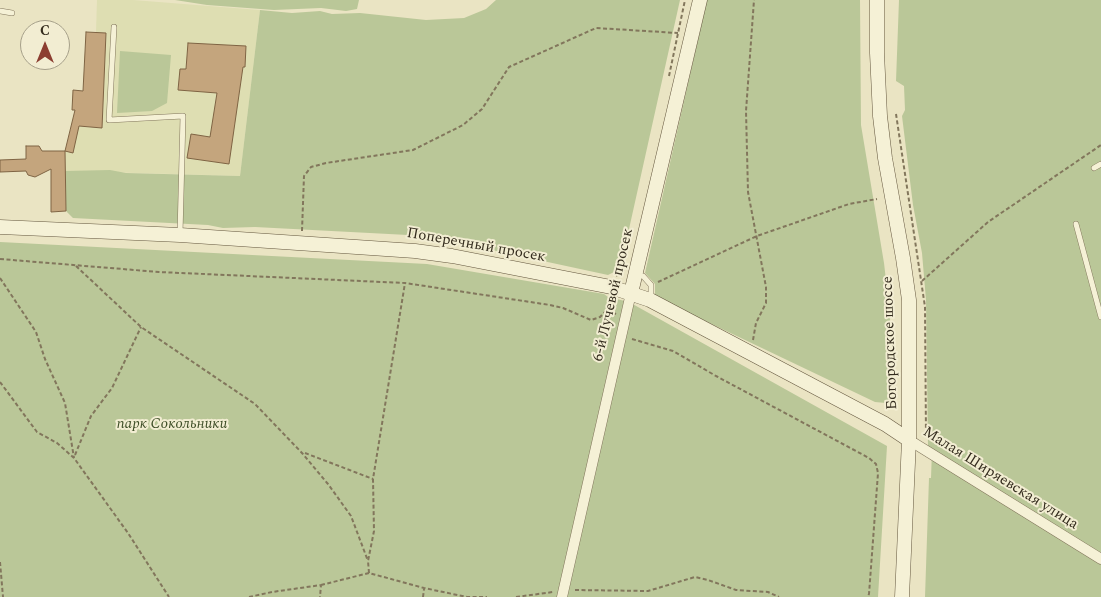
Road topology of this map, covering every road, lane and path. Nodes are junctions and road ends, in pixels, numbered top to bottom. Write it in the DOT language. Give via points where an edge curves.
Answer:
graph roads {
  1 [pos="700,0"];
  2 [pos="754,0"];
  3 [pos="877,0"];
  4 [pos="0,11"];
  5 [pos="12,13"];
  6 [pos="114,27"];
  7 [pos="678,33"];
  8 [pos="1101,145"];
  9 [pos="1101,164"];
  10 [pos="1094,168"];
  11 [pos="877,199"];
  12 [pos="1076,224"];
  13 [pos="0,227"];
  14 [pos="302,232"];
  15 [pos="180,235"];
  16 [pos="757,236"];
  17 [pos="0,259"];
  18 [pos="76,266"];
  19 [pos="631,272"];
  20 [pos="0,278"];
  21 [pos="612,279"];
  22 [pos="658,282"];
  23 [pos="922,282"];
  24 [pos="405,283"];
  25 [pos="631,293"];
  26 [pos="610,294"];
  27 [pos="650,300"];
  28 [pos="607,310"];
  29 [pos="615,314"];
  30 [pos="1101,318"];
  31 [pos="141,327"];
  32 [pos="622,336"];
  33 [pos="753,344"];
  34 [pos="0,382"];
  35 [pos="909,440"];
  36 [pos="302,453"];
  37 [pos="74,458"];
  38 [pos="373,479"];
  39 [pos="1101,560"];
  40 [pos="368,561"];
  41 [pos="0,562"];
  42 [pos="369,573"];
  43 [pos="321,585"];
  44 [pos="424,588"];
  45 [pos="560,593"];
  46 [pos="3,597"];
  47 [pos="169,597"];
  48 [pos="248,597"];
  49 [pos="320,597"];
  50 [pos="423,597"];
  51 [pos="487,597"];
  52 [pos="516,597"];
  53 [pos="779,597"];
  54 [pos="866,597"];
  55 [pos="902,597"];
  1 -- 19 [label="street, 6-й Лучевой просек"];
  2 -- 16 [label="path" via="746,111 748,192"];
  3 -- 35 [label="street, Богородское шоссе" via="880,116 909,300"];
  4 -- 5 [label="lane"];
  6 -- 15 [label="lane" via="109,120 183,116"];
  7 -- 14 [label="path" via="596,28 509,67 482,110 463,125 413,150 312,167 304,176"];
  8 -- 23 [label="path" via="988,222"];
  9 -- 10 [label="lane"];
  11 -- 16 [label="path" via="849,204"];
  12 -- 30 [label="lane"];
  13 -- 15 [label="street, Поперечный просек"];
  15 -- 25 [label="street, Поперечный просек" via="415,251"];
  16 -- 22 [label="path"];
  16 -- 33 [label="path" via="766,303 756,323"];
  17 -- 18 [label="path"];
  18 -- 24 [label="path"];
  18 -- 31 [label="path"];
  19 -- 21 [label="path"];
  19 -- 25 [label="street, 6-й Лучевой просек"];
  19 -- 27 [label="lane" via="644,276 651,285"];
  20 -- 37 [label="path" via="36,332 65,403"];
  24 -- 28 [label="path" via="550,305 591,320"];
  24 -- 38 [label="path"];
  25 -- 27 [label="street, Поперечный просек"];
  25 -- 32 [label="street, 6-й Лучевой просек"];
  26 -- 28 [label="path"];
  27 -- 35 [label="street, Поперечный просек"];
  28 -- 29 [label="path"];
  31 -- 36 [label="path" via="255,404"];
  31 -- 37 [label="path" via="112,388 91,416"];
  32 -- 45 [label="street, 6-й Лучевой просек"];
  32 -- 54 [label="path" via="673,350 876,464 869,594"];
  34 -- 37 [label="path" via="37,432"];
  35 -- 39 [label="street, Малая Ширяевская улица"];
  35 -- 55 [label="street, Богородское шоссе"];
  36 -- 38 [label="path"];
  36 -- 40 [label="path" via="351,516"];
  37 -- 47 [label="path"];
  38 -- 40 [label="path" via="374,531"];
  40 -- 42 [label="path"];
  41 -- 46 [label="path"];
  42 -- 43 [label="path"];
  42 -- 44 [label="path"];
  43 -- 48 [label="path"];
  43 -- 49 [label="path"];
  44 -- 50 [label="path"];
  44 -- 51 [label="path" via="467,597"];
  45 -- 52 [label="path"];
  45 -- 53 [label="path" via="648,591 695,578 736,590 768,592"];
}
